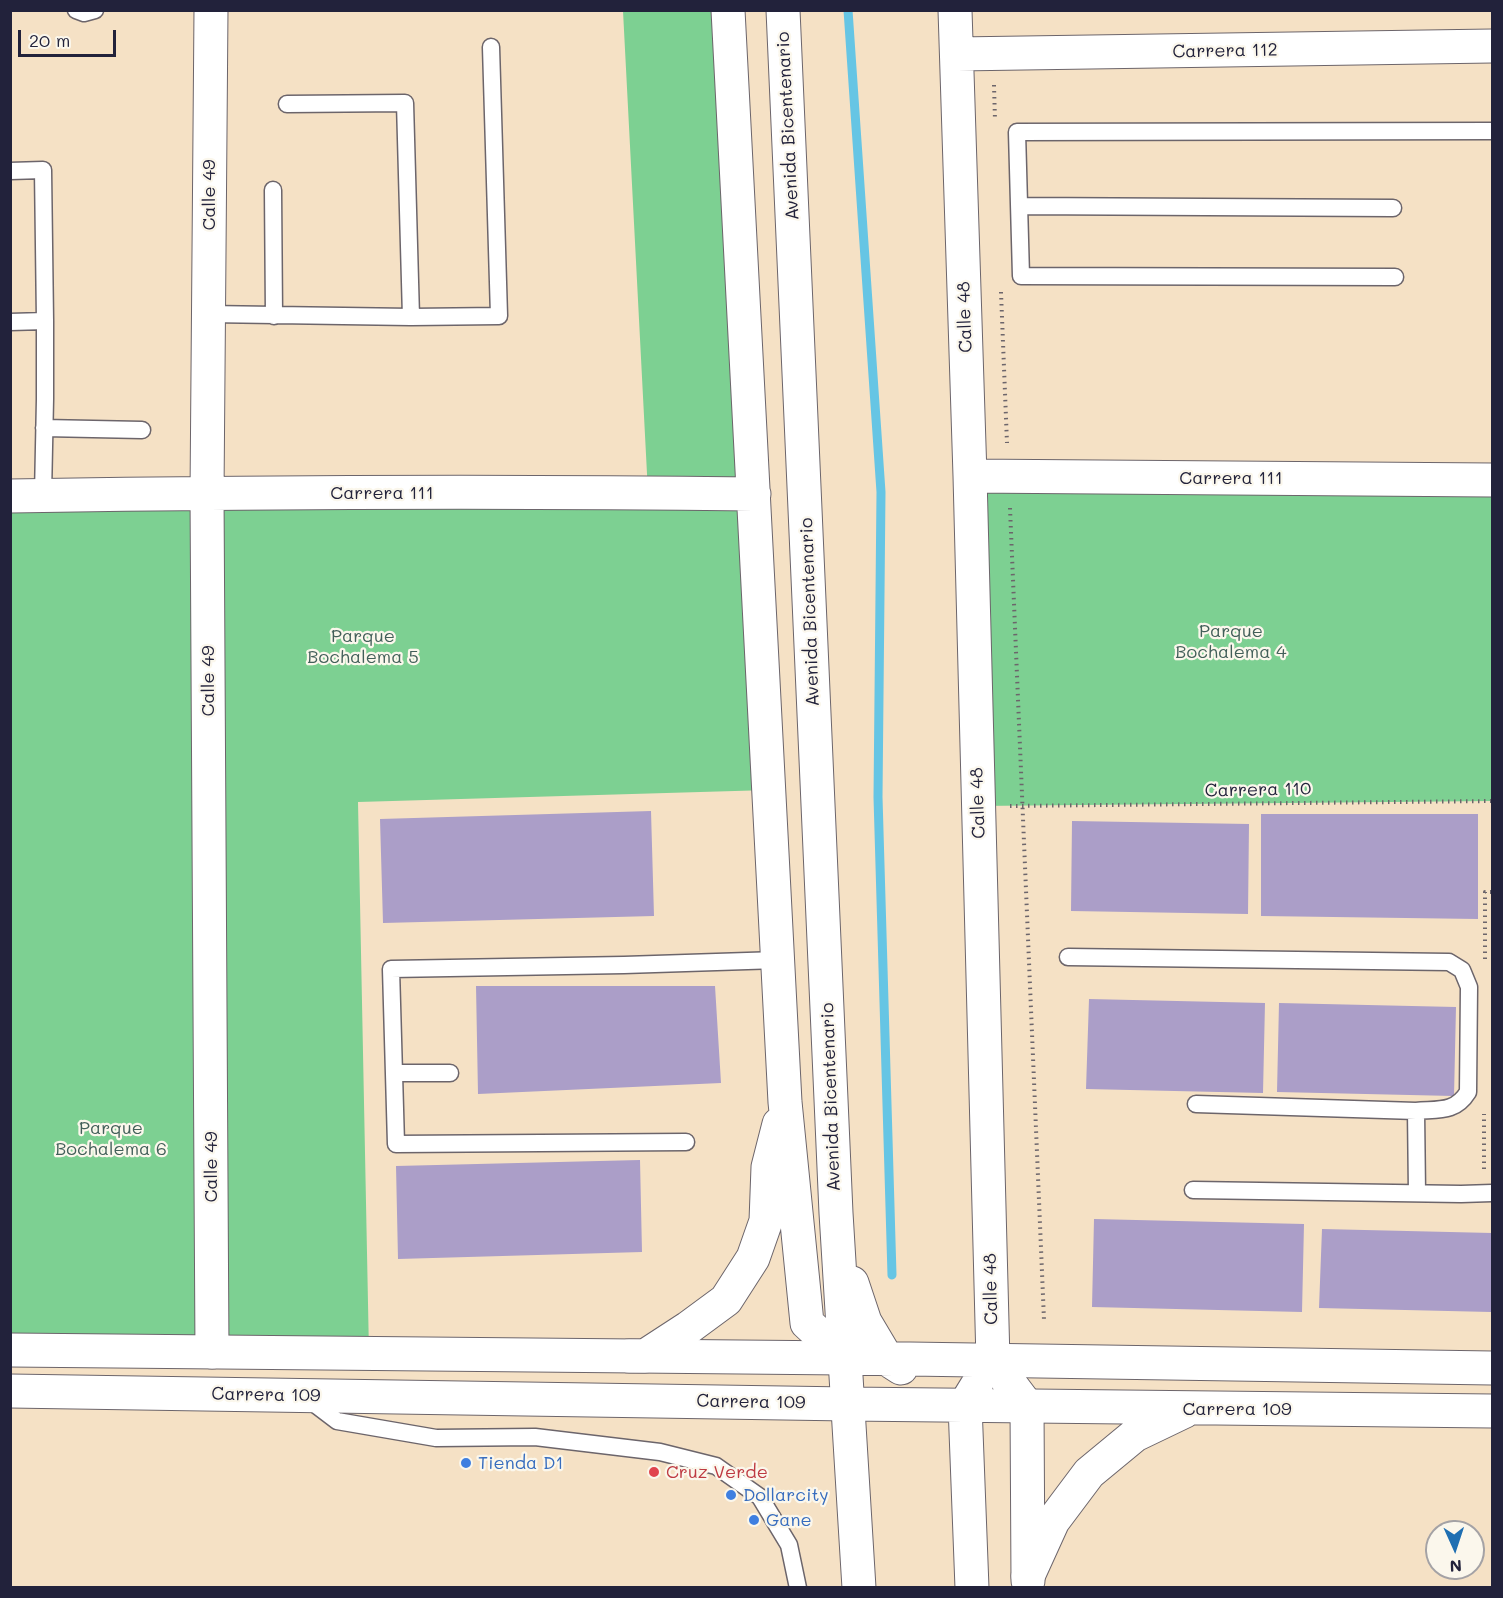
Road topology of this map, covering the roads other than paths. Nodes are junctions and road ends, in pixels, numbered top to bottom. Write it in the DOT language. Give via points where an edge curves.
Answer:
graph roads {
  1 [pos="76,10"];
  2 [pos="95,10"];
  3 [pos="211,10"];
  4 [pos="728,10"];
  5 [pos="783,10"];
  6 [pos="955,10"];
  7 [pos="1492,46"];
  8 [pos="490,47"];
  9 [pos="957,54"];
  10 [pos="287,104"];
  11 [pos="1492,131"];
  12 [pos="10,171"];
  13 [pos="273,190"];
  14 [pos="1020,206"];
  15 [pos="1393,208"];
  16 [pos="1395,277"];
  17 [pos="208,314"];
  18 [pos="274,316"];
  19 [pos="411,317"];
  20 [pos="45,321"];
  21 [pos="10,322"];
  22 [pos="44,428"];
  23 [pos="142,430"];
  24 [pos="970,476"];
  25 [pos="1492,480"];
  26 [pos="207,493"];
  27 [pos="754,494"];
  28 [pos="42,495"];
  29 [pos="10,496"];
  30 [pos="1068,957"];
  31 [pos="778,960"];
  32 [pos="394,1073"];
  33 [pos="450,1073"];
  34 [pos="785,1102"];
  35 [pos="1196,1104"];
  36 [pos="1416,1111"];
  37 [pos="686,1142"];
  38 [pos="1193,1190"];
  39 [pos="1417,1193"];
  40 [pos="1492,1193"];
  41 [pos="836,1213"];
  42 [pos="10,1350"];
  43 [pos="212,1352"];
  44 [pos="599,1355"];
  45 [pos="845,1358"];
  46 [pos="887,1359"];
  47 [pos="993,1360"];
  48 [pos="1492,1368"];
  49 [pos="10,1391"];
  50 [pos="303,1395"];
  51 [pos="848,1404"];
  52 [pos="965,1405"];
  53 [pos="1027,1406"];
  54 [pos="1190,1408"];
  55 [pos="1492,1411"];
  56 [pos="1028,1582"];
  57 [pos="798,1587"];
  58 [pos="860,1587"];
  59 [pos="972,1587"];
  1 -- 2 [label="lane"];
  3 -- 17 [label="street, Calle 49"];
  4 -- 27 [label="street"];
  5 -- 41 [label="street, Avenida Bicentenario"];
  6 -- 9 [label="street, Calle 48"];
  7 -- 9 [label="street, Carrera 112"];
  8 -- 19 [label="lane" via="499,316"];
  9 -- 24 [label="street, Calle 48"];
  10 -- 19 [label="lane" via="405,103"];
  11 -- 14 [label="lane" via="1017,132"];
  12 -- 20 [label="lane" via="43,170"];
  13 -- 18 [label="lane"];
  14 -- 15 [label="lane"];
  14 -- 16 [label="lane" via="1021,276"];
  17 -- 18 [label="lane"];
  17 -- 26 [label="street, Calle 49"];
  18 -- 19 [label="lane"];
  20 -- 21 [label="lane"];
  20 -- 22 [label="lane"];
  22 -- 23 [label="lane"];
  22 -- 28 [label="lane"];
  24 -- 25 [label="street, Carrera 111"];
  24 -- 47 [label="street, Calle 48"];
  26 -- 27 [label="street, Carrera 111"];
  26 -- 28 [label="street, Carrera 111"];
  26 -- 43 [label="street, Calle 49"];
  27 -- 31 [label="street"];
  28 -- 29 [label="street, Carrera 111"];
  30 -- 36 [label="lane" via="1449,962 1462,970 1469,987 1468,1092 1462,1102 1450,1108"];
  31 -- 32 [label="lane" via="391,969"];
  31 -- 34 [label="street"];
  32 -- 33 [label="lane"];
  32 -- 37 [label="lane" via="396,1144"];
  34 -- 44 [label="street" via="768,1167 766,1221 753,1258 726,1300 645,1356"];
  34 -- 45 [label="street" via="807,1323"];
  35 -- 36 [label="lane"];
  36 -- 39 [label="lane"];
  38 -- 39 [label="lane"];
  39 -- 40 [label="lane"];
  41 -- 45 [label="street, Avenida Bicentenario"];
  41 -- 46 [label="street, Avenida Bicentenario" via="865,1322"];
  42 -- 43 [label="street"];
  43 -- 44 [label="street"];
  44 -- 45 [label="street"];
  45 -- 46 [label="street"];
  45 -- 51 [label="street"];
  46 -- 47 [label="street"];
  46 -- 52 [label="street, Avenida Bicentenario"];
  47 -- 48 [label="street"];
  47 -- 52 [label="street"];
  47 -- 53 [label="street"];
  49 -- 50 [label="street, Carrera 109"];
  50 -- 51 [label="street, Carrera 109"];
  50 -- 57 [label="lane" via="337,1421 348,1423 436,1438 535,1437 660,1452 716,1466 760,1497 789,1545"];
  51 -- 52 [label="street, Carrera 109"];
  51 -- 58 [label="street"];
  52 -- 53 [label="street, Carrera 109"];
  52 -- 59 [label="street"];
  53 -- 54 [label="street, Carrera 109"];
  53 -- 56 [label="street"];
  54 -- 55 [label="street, Carrera 109"];
  54 -- 56 [label="street" via="1135,1436 1089,1473 1053,1521"];
}
